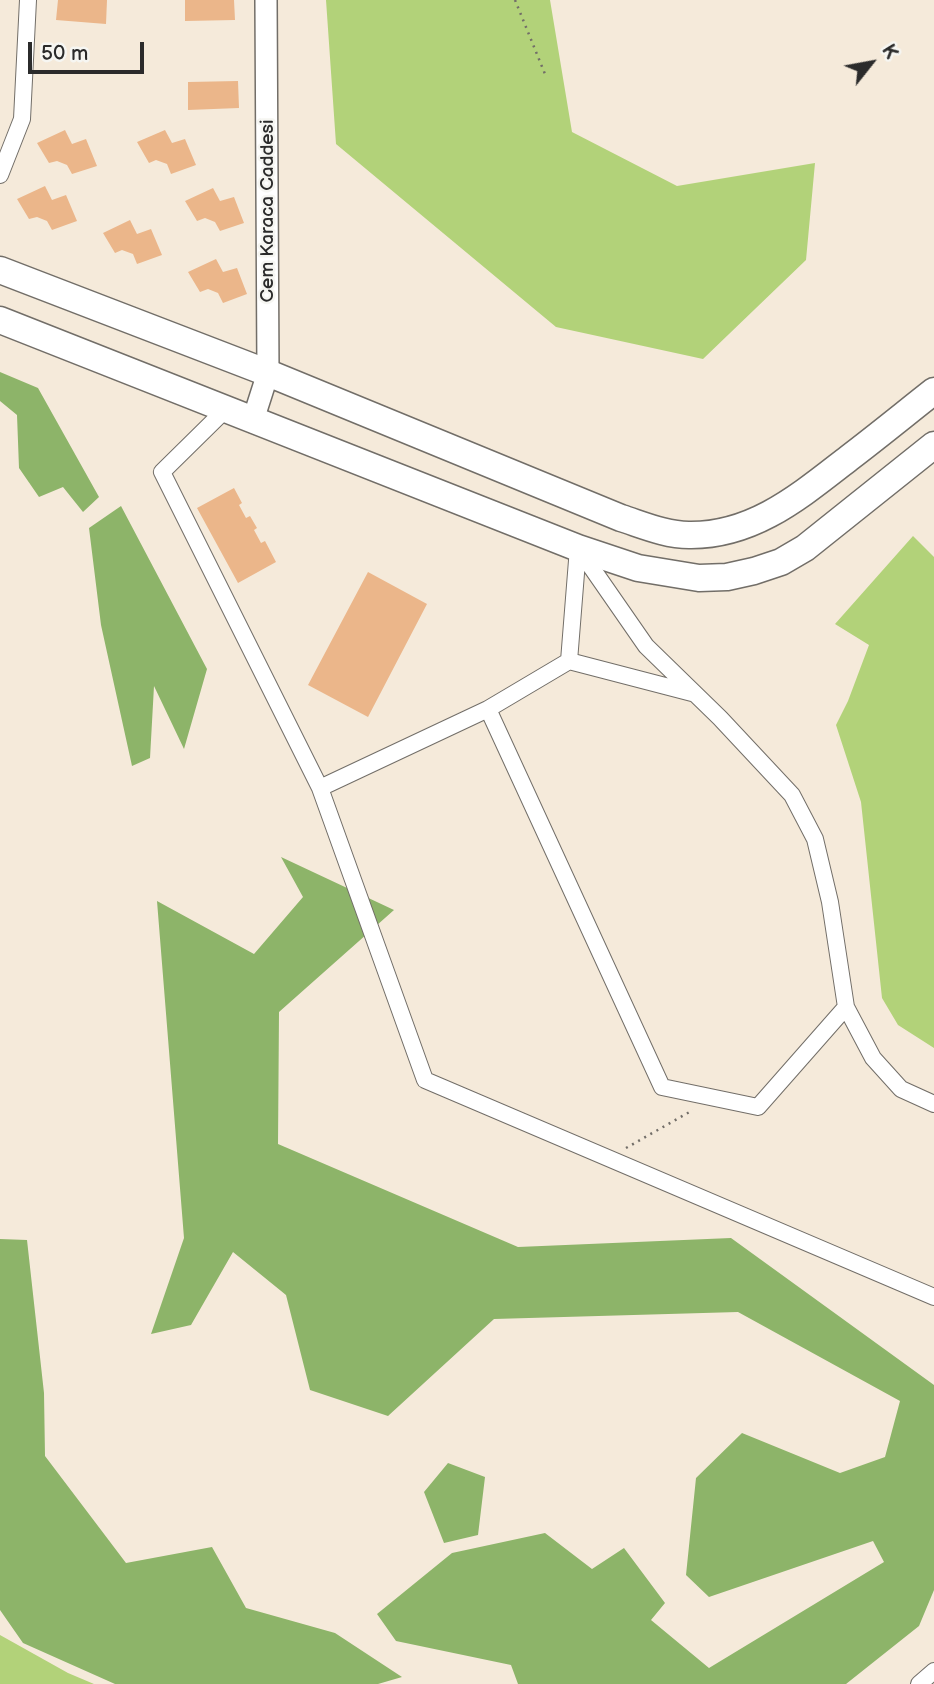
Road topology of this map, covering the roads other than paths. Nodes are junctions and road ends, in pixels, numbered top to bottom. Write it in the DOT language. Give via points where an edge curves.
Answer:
graph roads {
  1 [pos="28,0"];
  2 [pos="266,0"];
  3 [pos="0,175"];
  4 [pos="0,270"];
  5 [pos="0,320"];
  6 [pos="268,373"];
  7 [pos="934,391"];
  8 [pos="226,409"];
  9 [pos="253,420"];
  10 [pos="934,445"];
  11 [pos="578,548"];
  12 [pos="569,661"];
  13 [pos="695,693"];
  14 [pos="488,709"];
  15 [pos="320,788"];
  16 [pos="846,1007"];
  17 [pos="934,1104"];
  18 [pos="934,1297"];
  19 [pos="934,1671"];
  20 [pos="919,1684"];
  1 -- 3 [label="street" via="22,119"];
  2 -- 6 [label="street, Cem Karaca Caddesi"];
  4 -- 6 [label="main road"];
  5 -- 8 [label="main road"];
  6 -- 7 [label="main road" via="621,518 688,535 746,525 789,505"];
  6 -- 9 [label="street, Cem Karaca Caddesi"];
  8 -- 9 [label="main road"];
  8 -- 15 [label="street" via="162,471"];
  9 -- 11 [label="main road"];
  10 -- 11 [label="main road" via="805,548 754,571 727,578 699,578 638,568"];
  11 -- 12 [label="street"];
  11 -- 13 [label="street" via="646,646"];
  12 -- 13 [label="street"];
  12 -- 14 [label="street"];
  13 -- 16 [label="street" via="792,795 815,839"];
  14 -- 15 [label="street"];
  14 -- 16 [label="street" via="662,1087 758,1107"];
  15 -- 18 [label="street" via="425,1080"];
  16 -- 17 [label="street" via="873,1058 901,1089"];
  19 -- 20 [label="street"];
}
